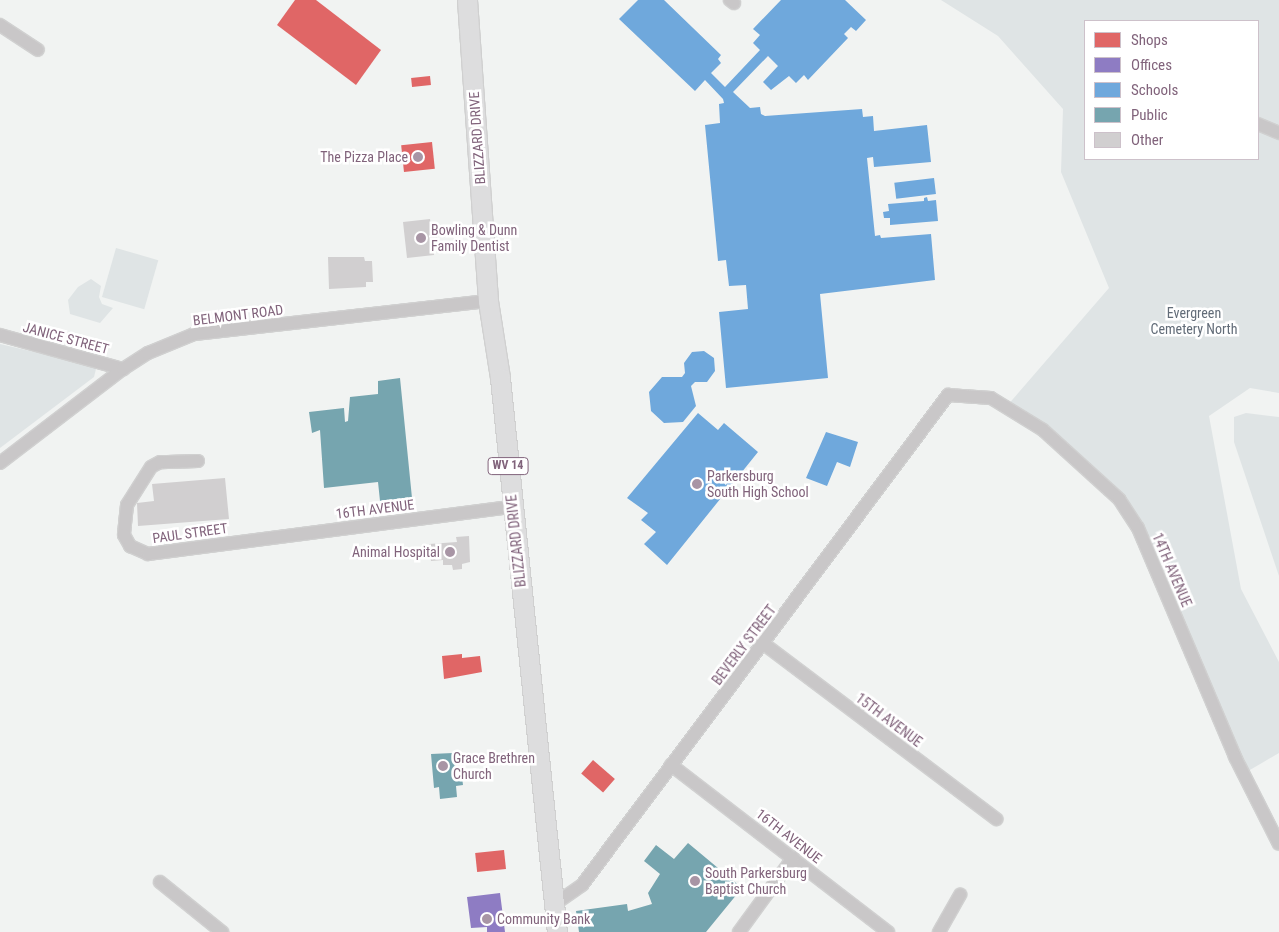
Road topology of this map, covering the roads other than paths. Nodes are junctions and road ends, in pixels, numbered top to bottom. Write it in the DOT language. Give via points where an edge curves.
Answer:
graph roads {
  1 [pos="467,0"];
  2 [pos="0,25"];
  3 [pos="38,50"];
  4 [pos="1259,124"];
  5 [pos="1279,133"];
  6 [pos="488,302"];
  7 [pos="0,335"];
  8 [pos="123,369"];
  9 [pos="948,395"];
  10 [pos="198,460"];
  11 [pos="0,463"];
  12 [pos="512,508"];
  13 [pos="241,541"];
  14 [pos="764,644"];
  15 [pos="671,765"];
  16 [pos="996,819"];
  17 [pos="1279,844"];
  18 [pos="793,858"];
  19 [pos="160,882"];
  20 [pos="960,894"];
  21 [pos="555,904"];
  22 [pos="222,932"];
  23 [pos="556,932"];
  24 [pos="739,932"];
  25 [pos="888,932"];
  26 [pos="939,932"];
  1 -- 6 [label="main road, BLIZZARD DRIVE / WV 14"];
  2 -- 3 [label="street"];
  4 -- 5 [label="street"];
  6 -- 8 [label="street, BELMONT ROAD" via="194,334 148,353"];
  6 -- 12 [label="main road, BLIZZARD DRIVE / WV 14" via="500,378"];
  7 -- 8 [label="street, JANICE STREET"];
  8 -- 11 [label="street, BELMONT ROAD"];
  9 -- 14 [label="street, BEVERLY STREET"];
  9 -- 17 [label="street, 14TH AVENUE" via="991,398 1043,430 1119,499 1138,528 1235,757"];
  10 -- 13 [label="street, PAUL STREET" via="160,462 150,467 127,505 124,535 130,546 148,554"];
  12 -- 13 [label="street, 16TH AVENUE"];
  12 -- 21 [label="main road, BLIZZARD DRIVE / WV 14"];
  14 -- 15 [label="street, BEVERLY STREET"];
  14 -- 16 [label="street, 15TH AVENUE"];
  15 -- 18 [label="street, 16TH AVENUE"];
  15 -- 21 [label="street, BEVERLY STREET" via="582,884"];
  18 -- 24 [label="street"];
  18 -- 25 [label="street, 16TH AVENUE"];
  19 -- 22 [label="street"];
  20 -- 26 [label="street"];
  21 -- 23 [label="main road, BLIZZARD DRIVE / WV 14"];
}
